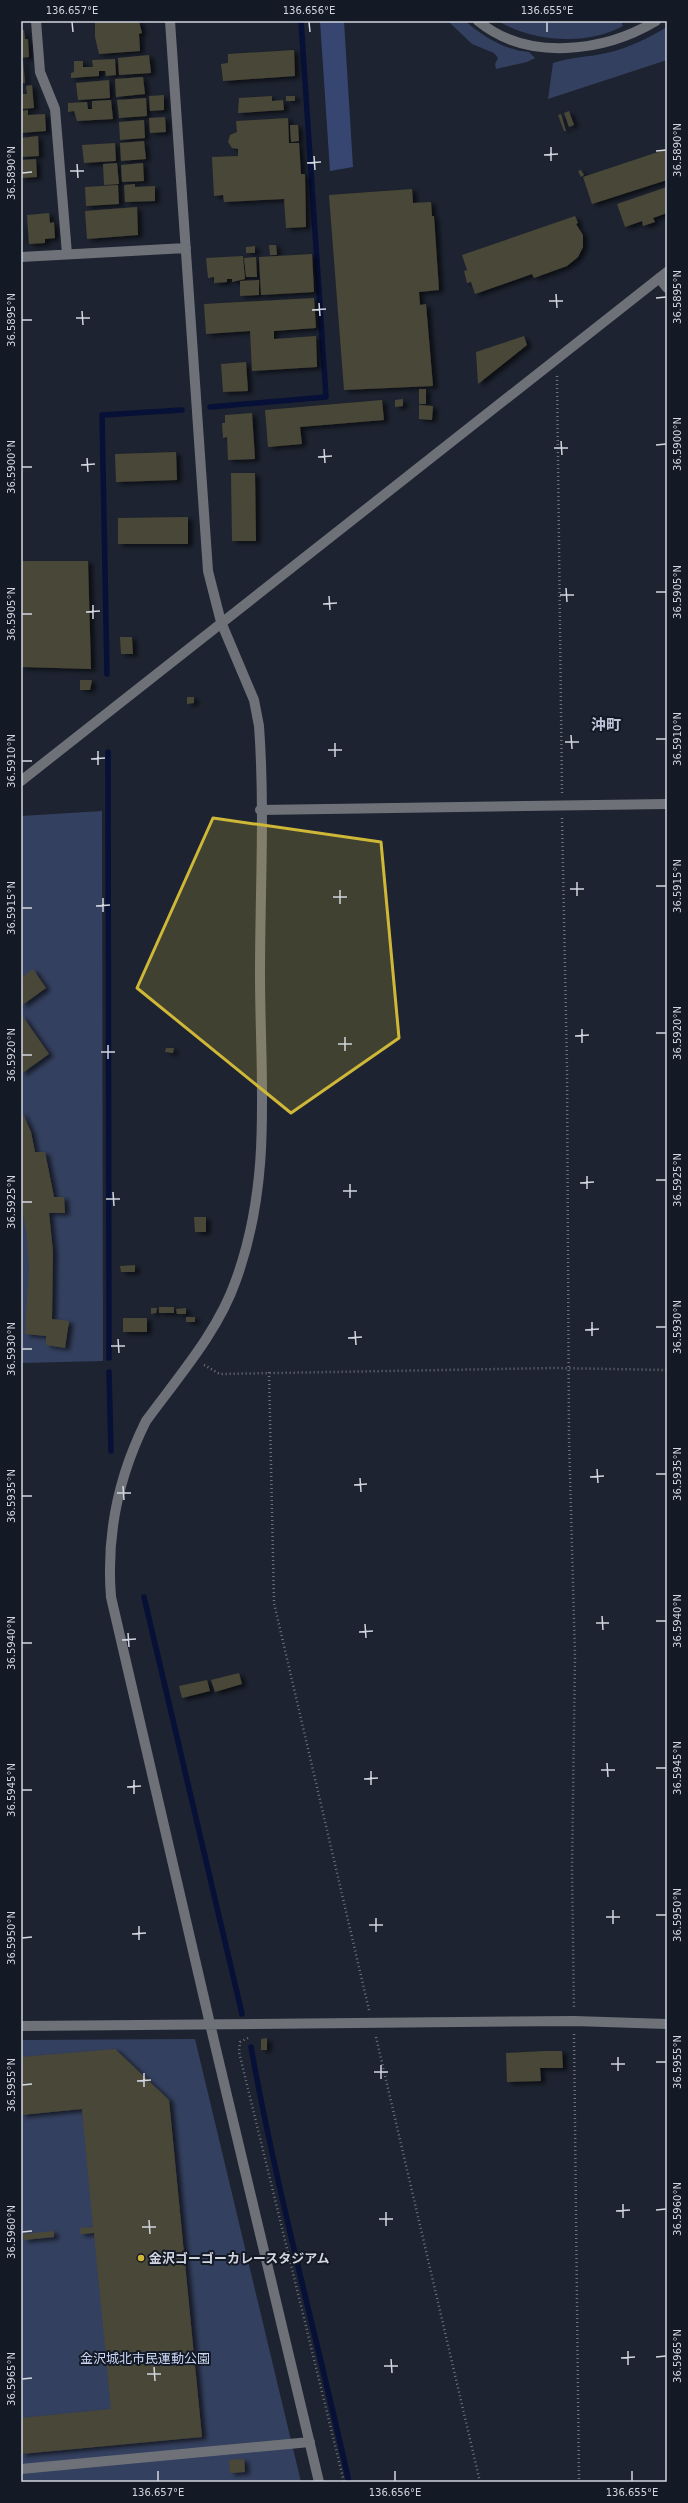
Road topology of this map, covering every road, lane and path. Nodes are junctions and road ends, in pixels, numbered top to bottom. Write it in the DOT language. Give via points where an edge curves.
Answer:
graph roads {
  1 [pos="36,21"];
  2 [pos="170,21"];
  3 [pos="478,21"];
  4 [pos="656,21"];
  5 [pos="186,248"];
  6 [pos="67,254"];
  7 [pos="21,258"];
  8 [pos="663,275"];
  9 [pos="667,288"];
  10 [pos="557,359"];
  11 [pos="221,622"];
  12 [pos="21,782"];
  13 [pos="562,804"];
  14 [pos="667,804"];
  15 [pos="260,810"];
  16 [pos="191,1358"];
  17 [pos="568,1369"];
  18 [pos="667,1370"];
  19 [pos="269,1372"];
  20 [pos="574,2021"];
  21 [pos="372,2022"];
  22 [pos="210,2024"];
  23 [pos="667,2024"];
  24 [pos="21,2026"];
  25 [pos="254,2035"];
  26 [pos="310,2442"];
  27 [pos="21,2469"];
  28 [pos="319,2482"];
  29 [pos="344,2482"];
  30 [pos="480,2482"];
  31 [pos="579,2482"];
  1 -- 6 [label="street" via="40,72 55,109"];
  2 -- 5 [label="street"];
  3 -- 4 [label="street" via="485,27 512,39 539,46 569,49 632,34"];
  5 -- 6 [label="street"];
  5 -- 11 [label="street" via="208,571"];
  6 -- 7 [label="street"];
  8 -- 9 [label="street"];
  8 -- 10 [label="street"];
  10 -- 11 [label="street"];
  10 -- 13 [label="path"];
  11 -- 12 [label="street"];
  11 -- 15 [label="street" via="254,700 260,745"];
  13 -- 14 [label="street"];
  13 -- 15 [label="street"];
  13 -- 17 [label="path" via="567,1067"];
  15 -- 16 [label="street" via="263,1136 261,1175 248,1245 235,1283 213,1326"];
  16 -- 19 [label="path" via="220,1374"];
  16 -- 22 [label="street" via="146,1421 130,1456 115,1503 109,1575 111,1597"];
  17 -- 18 [label="path"];
  17 -- 19 [label="path"];
  17 -- 20 [label="path" via="575,1656 572,1871"];
  19 -- 21 [label="path" via="274,1604"];
  20 -- 21 [label="street"];
  20 -- 23 [label="street"];
  20 -- 31 [label="path"];
  21 -- 22 [label="street"];
  21 -- 30 [label="path"];
  22 -- 24 [label="street"];
  22 -- 26 [label="street"];
  25 -- 29 [label="path" via="240,2042 239,2052"];
  26 -- 27 [label="street"];
  26 -- 28 [label="street"];
}
